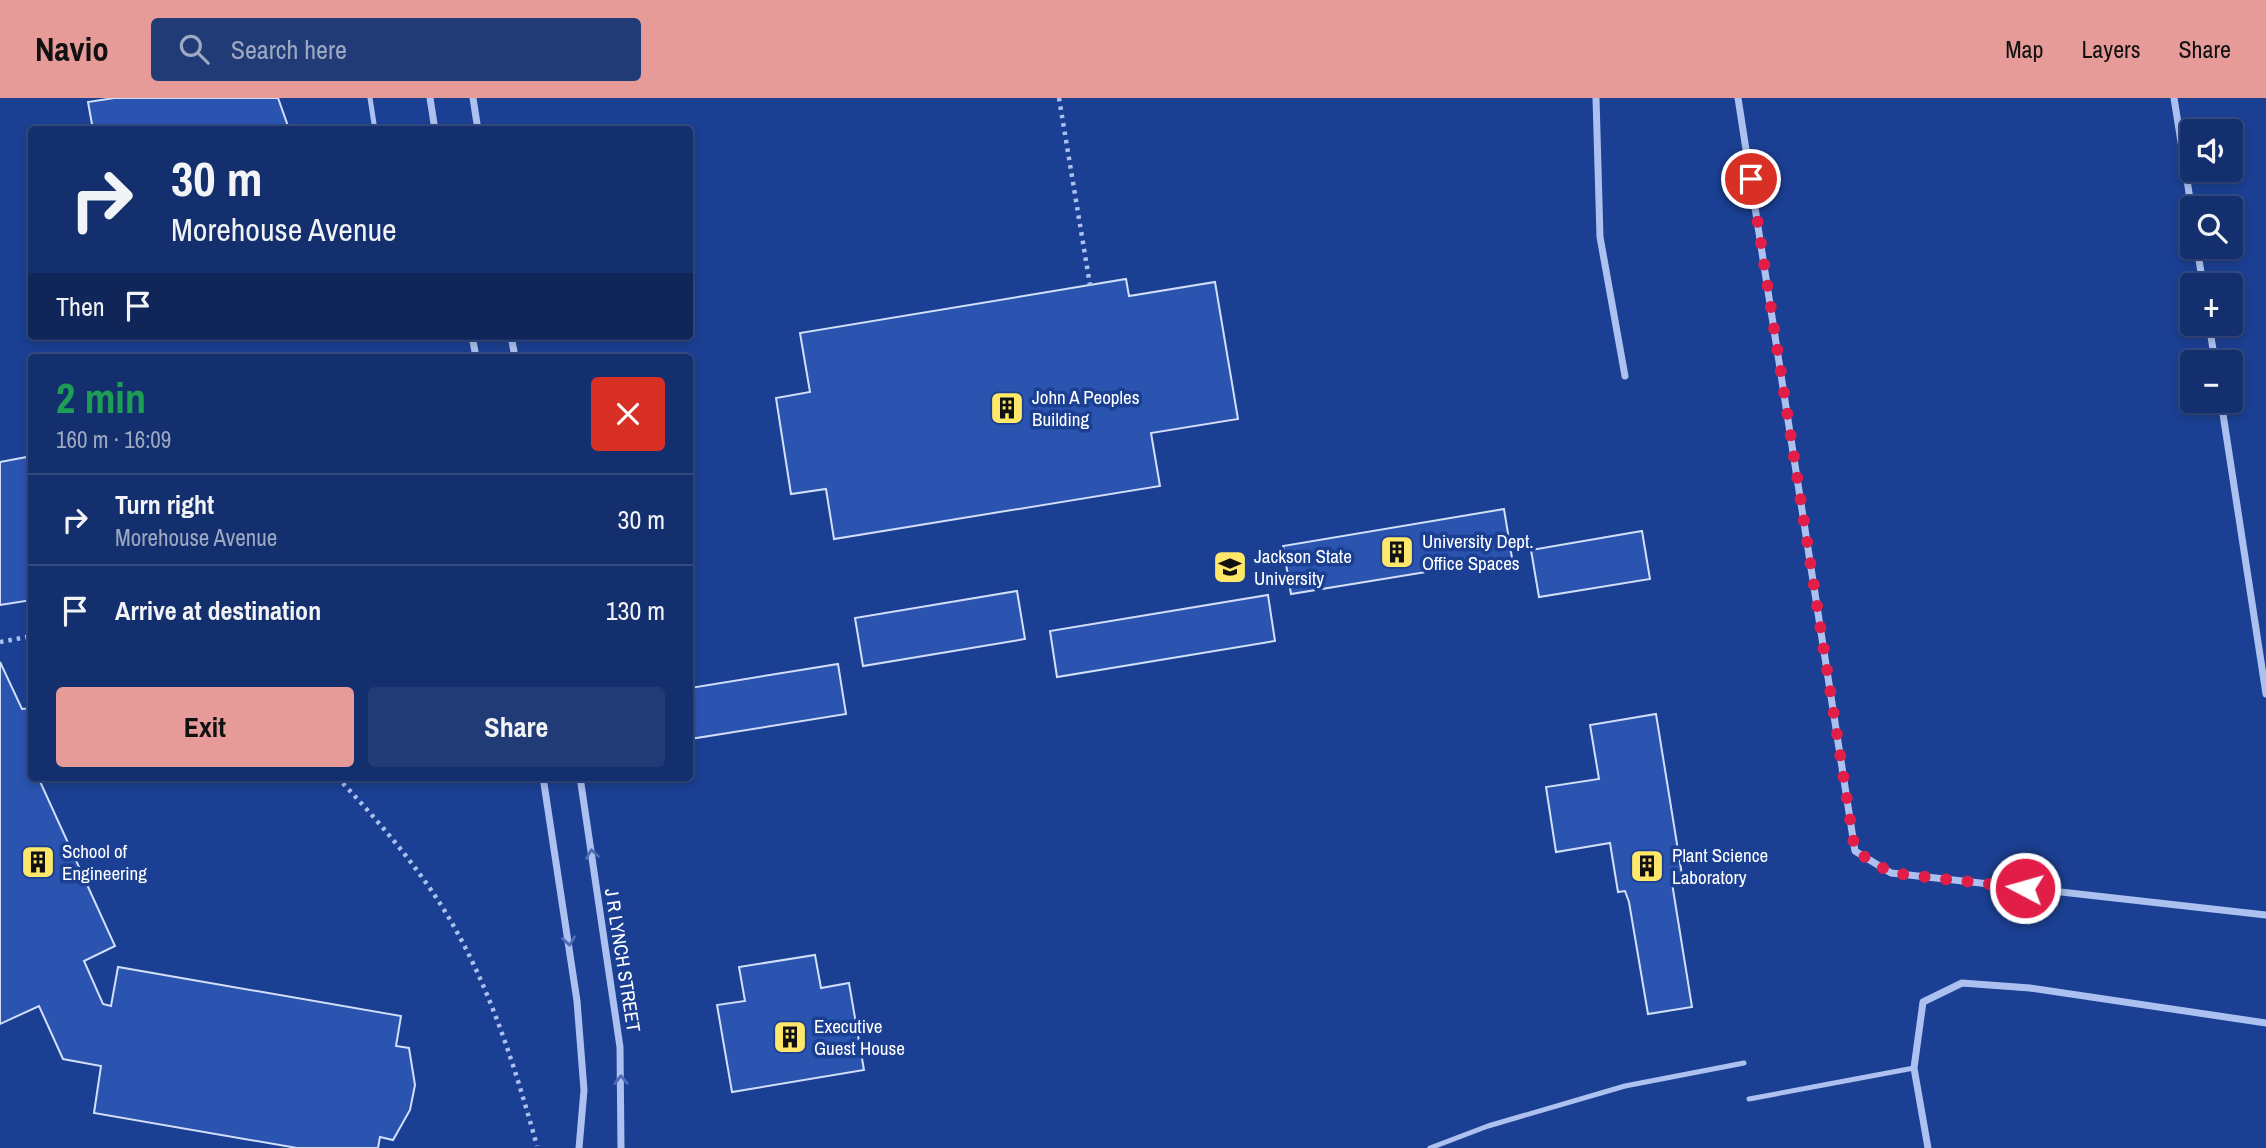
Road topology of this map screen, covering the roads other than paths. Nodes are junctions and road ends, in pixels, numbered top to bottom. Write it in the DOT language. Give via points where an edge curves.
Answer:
graph roads {
  1 [pos="370,98"];
  2 [pos="429,98"];
  3 [pos="473,98"];
  4 [pos="1596,98"];
  5 [pos="1738,98"];
  6 [pos="2174,98"];
  7 [pos="374,126"];
  8 [pos="434,126"];
  9 [pos="477,126"];
  10 [pos="2190,196"];
  11 [pos="1625,376"];
  12 [pos="2223,413"];
  13 [pos="2266,694"];
  14 [pos="544,781"];
  15 [pos="581,781"];
  16 [pos="2266,915"];
  17 [pos="2266,1023"];
  18 [pos="1744,1063"];
  19 [pos="1914,1068"];
  20 [pos="1749,1099"];
  21 [pos="579,1148"];
  22 [pos="621,1148"];
  23 [pos="1430,1148"];
  24 [pos="1928,1148"];
  1 -- 7 [label="lane"];
  2 -- 8 [label="street"];
  3 -- 9 [label="street"];
  4 -- 11 [label="street" via="1600,237"];
  5 -- 16 [label="street" via="1855,851 1891,873"];
  6 -- 10 [label="street"];
  12 -- 13 [label="street"];
  14 -- 21 [label="street, one-way" via="577,1001 584,1090"];
  22 -- 15 [label="street, J R LYNCH STREET, one-way" via="620,1047"];
  17 -- 19 [label="street" via="2030,988 1962,983 1923,1002"];
  18 -- 23 [label="lane" via="1625,1086"];
  19 -- 20 [label="lane"];
  19 -- 24 [label="street"];
}
